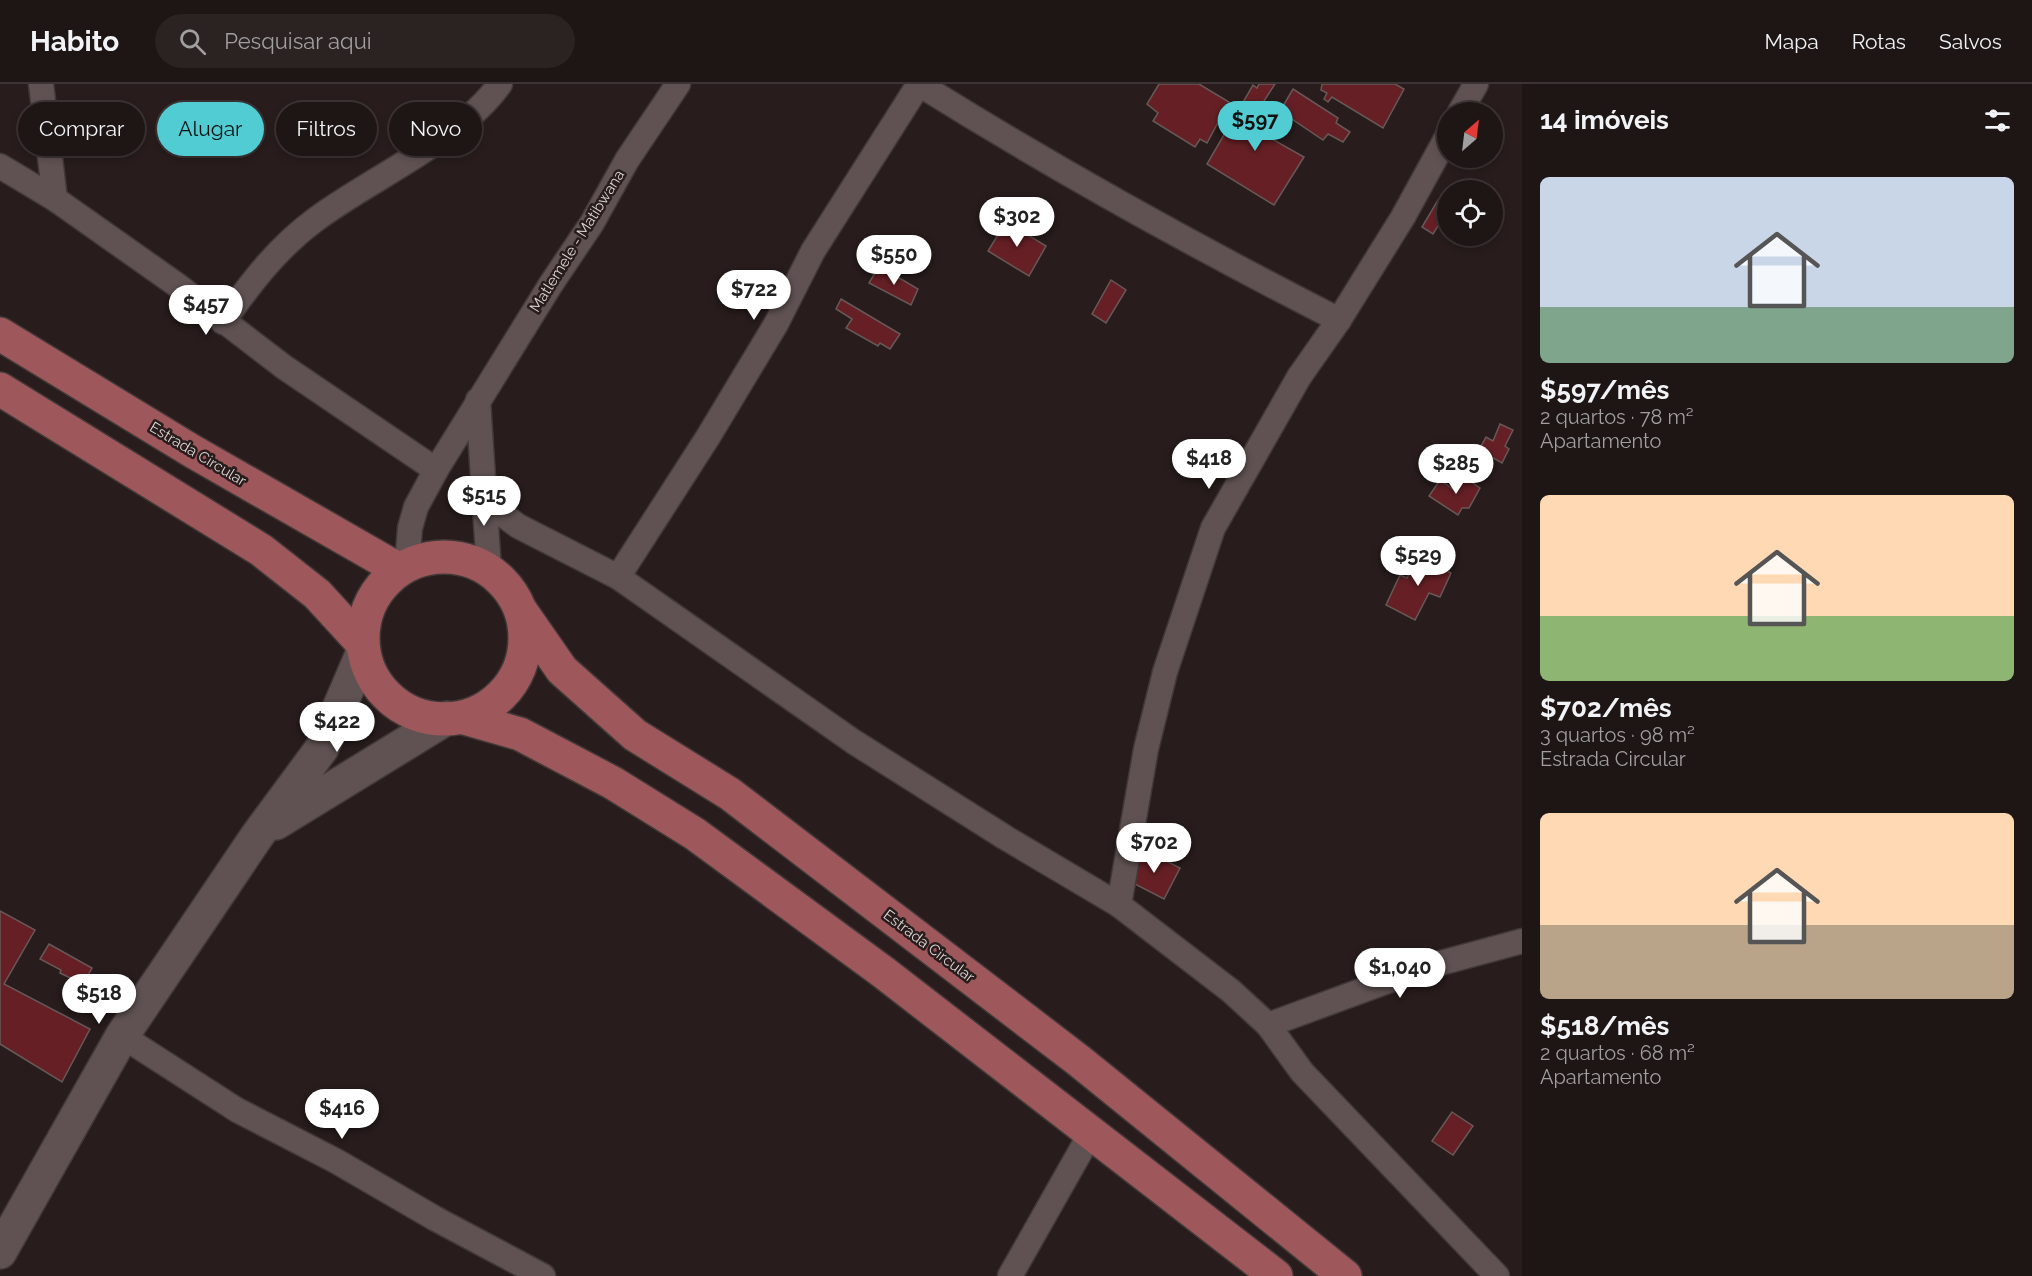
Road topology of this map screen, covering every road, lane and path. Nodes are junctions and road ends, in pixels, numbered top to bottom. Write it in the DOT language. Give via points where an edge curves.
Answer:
graph roads {
  1 [pos="40,84"];
  2 [pos="500,84"];
  3 [pos="678,84"];
  4 [pos="919,84"];
  5 [pos="1476,84"];
  6 [pos="1466,102"];
  7 [pos="1437,155"];
  8 [pos="0,166"];
  9 [pos="55,199"];
  10 [pos="1339,320"];
  11 [pos="223,322"];
  12 [pos="0,334"];
  13 [pos="0,389"];
  14 [pos="478,400"];
  15 [pos="436,470"];
  16 [pos="484,493"];
  17 [pos="403,567"];
  18 [pos="489,570"];
  19 [pos="618,577"];
  20 [pos="521,611"];
  21 [pos="363,647"];
  22 [pos="455,718"];
  23 [pos="257,836"];
  24 [pos="1119,905"];
  25 [pos="1522,941"];
  26 [pos="1268,1025"];
  27 [pos="122,1036"];
  28 [pos="1092,1131"];
  29 [pos="0,1252"];
  30 [pos="543,1276"];
  31 [pos="1010,1276"];
  32 [pos="1276,1276"];
  33 [pos="1345,1276"];
  34 [pos="1497,1276"];
  1 -- 9 [label="street"];
  2 -- 11 [label="street" via="463,123 314,220 259,271"];
  3 -- 14 [label="street, Matlemele - Matibwana"];
  4 -- 10 [label="street" via="1128,208"];
  4 -- 19 [label="street" via="813,251 776,324 708,437"];
  5 -- 6 [label="street"];
  7 -- 10 [label="street"];
  8 -- 9 [label="street"];
  9 -- 11 [label="street"];
  10 -- 24 [label="street" via="1299,378 1213,528 1165,672 1146,749"];
  11 -- 15 [label="street"];
  12 -- 17 [label="main road, Estrada Circular" via="192,452"];
  13 -- 21 [label="main road" via="261,550 316,594"];
  14 -- 15 [label="street, Matlemele - Matibwana"];
  14 -- 16 [label="street"];
  15 -- 17 [label="street, Matlemele - Matibwana" via="416,507"];
  16 -- 18 [label="street"];
  16 -- 19 [label="street" via="495,509 518,526"];
  17 -- 18 [label="main road" via="442,556 465,558"];
  17 -- 21 [label="main road" via="382,584 370,602 363,622"];
  18 -- 20 [label="main road" via="507,586"];
  19 -- 24 [label="street" via="854,742"];
  20 -- 22 [label="main road" via="524,657 514,680 497,700"];
  20 -- 33 [label="main road, Estrada Circular" via="562,670 635,735 739,801 1078,1060"];
  21 -- 22 [label="main road" via="377,684 392,700 410,712 432,718"];
  21 -- 23 [label="street" via="322,748"];
  22 -- 23 [label="street" via="333,786"];
  22 -- 28 [label="main road" via="520,734 613,783 694,834 884,972"];
  23 -- 27 [label="street"];
  24 -- 26 [label="street" via="1232,991"];
  25 -- 26 [label="street" via="1426,967"];
  26 -- 34 [label="street" via="1302,1072"];
  27 -- 29 [label="street"];
  27 -- 30 [label="street" via="237,1110"];
  28 -- 31 [label="street"];
  28 -- 32 [label="main road"];
}
